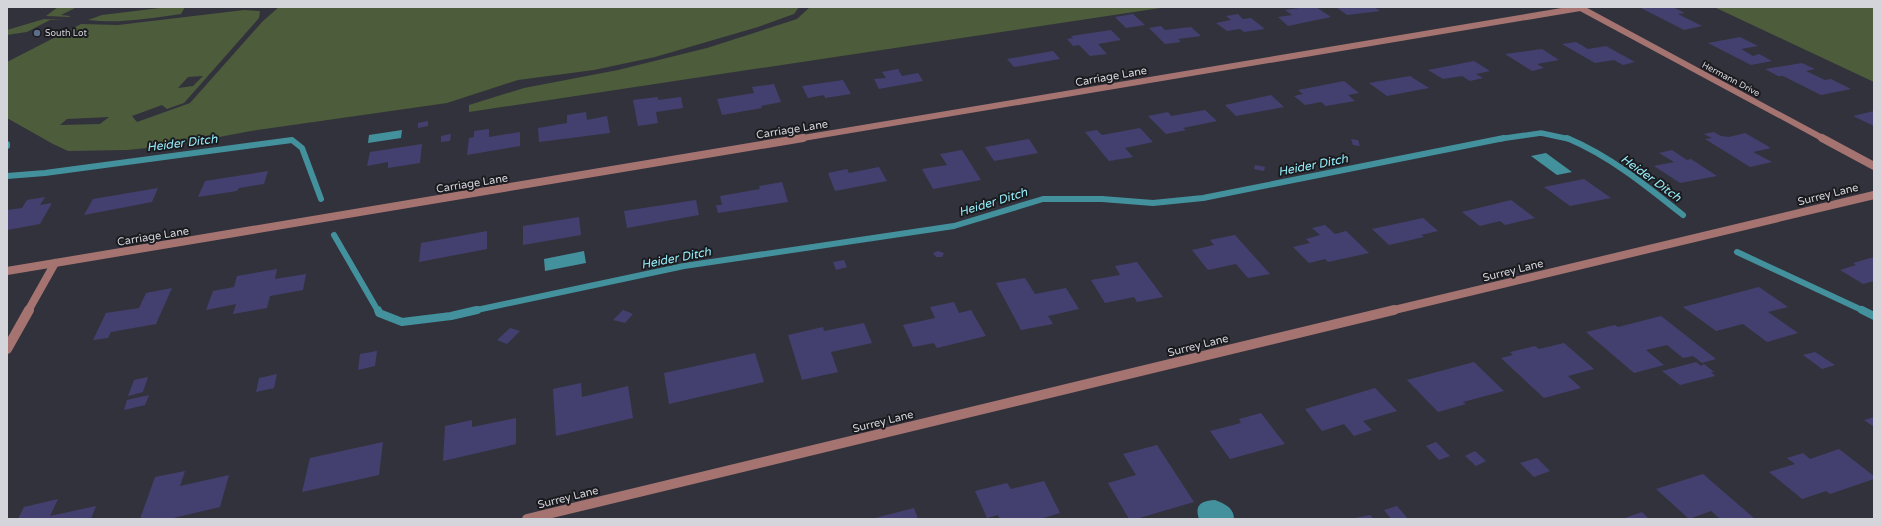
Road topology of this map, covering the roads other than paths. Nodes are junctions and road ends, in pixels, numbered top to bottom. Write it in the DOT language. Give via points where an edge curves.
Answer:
graph roads {
  1 [pos="1579,7"];
  2 [pos="1874,166"];
  3 [pos="1874,195"];
  4 [pos="55,263"];
  5 [pos="7,271"];
  6 [pos="7,349"];
  7 [pos="527,519"];
  1 -- 2 [label="street, Hermann Drive"];
  1 -- 4 [label="street, Carriage Lane"];
  3 -- 7 [label="street, Surrey Lane"];
  4 -- 5 [label="street, Carriage Lane"];
  4 -- 6 [label="street"];
}
